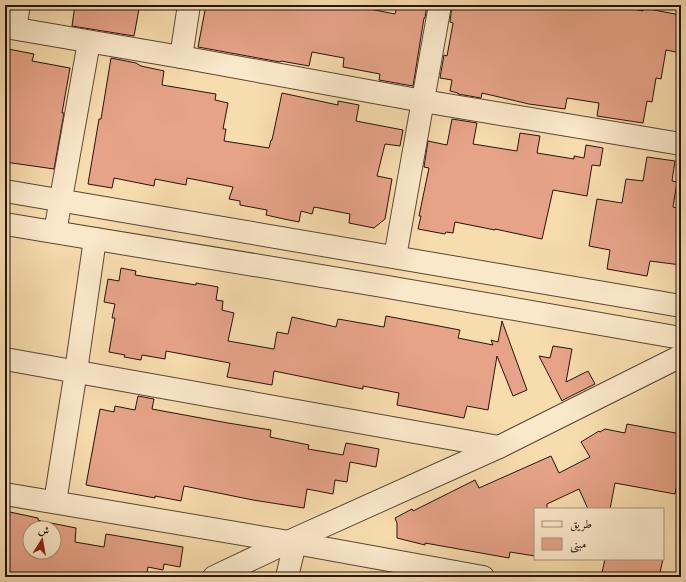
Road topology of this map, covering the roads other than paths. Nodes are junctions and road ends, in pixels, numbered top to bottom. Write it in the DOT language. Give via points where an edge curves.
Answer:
graph roads {
  1 [pos="19,5"];
  2 [pos="188,5"];
  3 [pos="440,5"];
  4 [pos="10,28"];
  5 [pos="89,42"];
  6 [pos="181,57"];
  7 [pos="423,101"];
  8 [pos="681,144"];
  9 [pos="5,191"];
  10 [pos="60,201"];
  11 [pos="5,224"];
  12 [pos="55,232"];
  13 [pos="94,239"];
  14 [pos="395,257"];
  15 [pos="681,306"];
  16 [pos="681,338"];
  17 [pos="681,356"];
  18 [pos="5,359"];
  19 [pos="76,371"];
  20 [pos="499,447"];
  21 [pos="5,494"];
  22 [pos="54,502"];
  23 [pos="291,542"];
  24 [pos="214,577"];
  25 [pos="287,577"];
  26 [pos="483,577"];
  1 -- 4 [label="street"];
  2 -- 6 [label="street"];
  3 -- 7 [label="street"];
  4 -- 5 [label="street"];
  5 -- 6 [label="street"];
  5 -- 10 [label="street"];
  6 -- 7 [label="street"];
  7 -- 8 [label="street"];
  7 -- 14 [label="street"];
  9 -- 10 [label="street"];
  10 -- 12 [label="street"];
  10 -- 14 [label="street"];
  11 -- 12 [label="street"];
  12 -- 13 [label="street"];
  13 -- 16 [label="street"];
  13 -- 19 [label="street"];
  14 -- 15 [label="street"];
  17 -- 20 [label="street"];
  18 -- 19 [label="street"];
  19 -- 20 [label="street"];
  19 -- 22 [label="street"];
  20 -- 23 [label="street"];
  21 -- 22 [label="street"];
  22 -- 23 [label="street"];
  23 -- 24 [label="street"];
  23 -- 25 [label="street"];
  23 -- 26 [label="street"];
}
